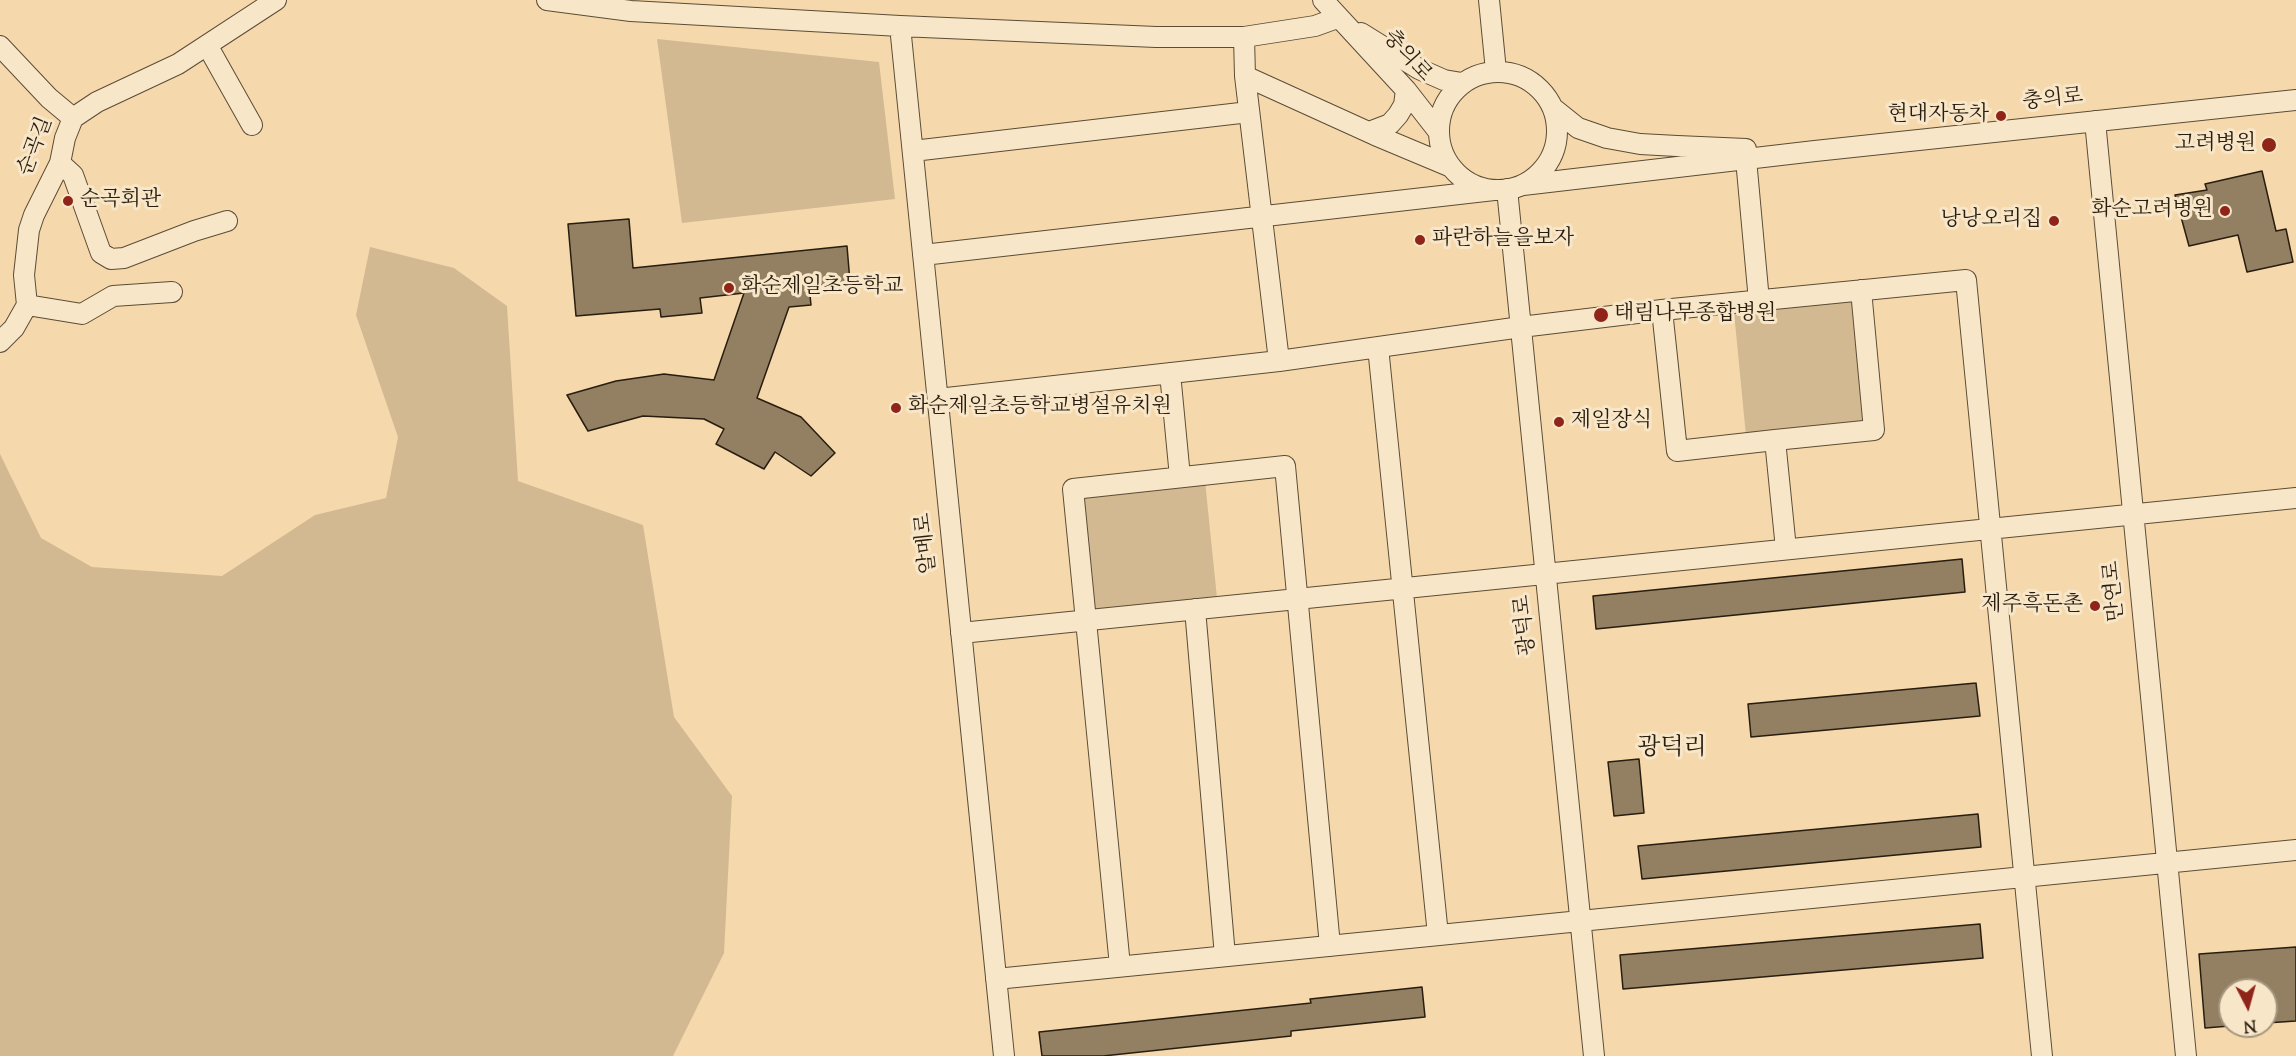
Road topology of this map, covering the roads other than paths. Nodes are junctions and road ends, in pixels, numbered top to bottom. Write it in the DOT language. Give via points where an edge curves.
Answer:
graph roads {
  1 [pos="276,0"];
  2 [pos="547,0"];
  3 [pos="1323,0"];
  4 [pos="1489,0"];
  5 [pos="1337,18"];
  6 [pos="900,26"];
  7 [pos="1244,37"];
  8 [pos="207,45"];
  9 [pos="0,46"];
  10 [pos="1496,71"];
  11 [pos="1245,76"];
  12 [pos="1462,83"];
  13 [pos="1406,90"];
  14 [pos="2296,100"];
  15 [pos="1553,108"];
  16 [pos="1249,112"];
  17 [pos="74,118"];
  18 [pos="2095,121"];
  19 [pos="252,125"];
  20 [pos="1438,131"];
  21 [pos="1372,134"];
  22 [pos="913,151"];
  23 [pos="1815,151"];
  24 [pos="1746,159"];
  25 [pos="60,163"];
  26 [pos="1449,165"];
  27 [pos="1508,188"];
  28 [pos="1262,216"];
  29 [pos="227,221"];
  30 [pos="923,255"];
  31 [pos="1861,290"];
  32 [pos="172,292"];
  33 [pos="1760,301"];
  34 [pos="27,305"];
  35 [pos="1662,310"];
  36 [pos="1521,327"];
  37 [pos="0,342"];
  38 [pos="1378,347"];
  39 [pos="1279,361"];
  40 [pos="1170,373"];
  41 [pos="938,399"];
  42 [pos="1775,440"];
  43 [pos="1180,477"];
  44 [pos="2296,498"];
  45 [pos="2133,514"];
  46 [pos="1990,529"];
  47 [pos="1786,549"];
  48 [pos="1546,573"];
  49 [pos="1403,588"];
  50 [pos="1298,598"];
  51 [pos="1195,609"];
  52 [pos="1087,620"];
  53 [pos="961,633"];
  54 [pos="2296,850"];
  55 [pos="2166,864"];
  56 [pos="2025,878"];
  57 [pos="1580,921"];
  58 [pos="1438,935"];
  59 [pos="1330,946"];
  60 [pos="1225,956"];
  61 [pos="1120,966"];
  62 [pos="996,979"];
  63 [pos="2188,1054"];
  64 [pos="1004,1056"];
  65 [pos="1594,1056"];
  66 [pos="2042,1056"];
  1 -- 8 [label="street, 순곡길"];
  2 -- 6 [label="street" via="631,11"];
  3 -- 5 [label="street, 충의로"];
  4 -- 10 [label="street"];
  5 -- 7 [label="street" via="1315,26"];
  5 -- 12 [label="street, 충의로" via="1419,69"];
  5 -- 13 [label="street, 충의로"];
  6 -- 7 [label="street"];
  6 -- 22 [label="street, 알메로"];
  7 -- 11 [label="street"];
  8 -- 17 [label="street, 순곡길"];
  8 -- 19 [label="street"];
  9 -- 17 [label="street" via="49,98"];
  10 -- 12 [label="street" via="1478,74"];
  10 -- 15 [label="street" via="1514,73 1531,81"];
  11 -- 16 [label="street"];
  11 -- 21 [label="street"];
  12 -- 20 [label="street" via="1449,96 1440,114"];
  13 -- 20 [label="street, 충의로"];
  13 -- 21 [label="street" via="1398,115"];
  14 -- 18 [label="street, 충의로"];
  15 -- 23 [label="street, 충의로" via="1578,128 1640,144"];
  15 -- 27 [label="street" via="1556,144 1550,161 1538,175"];
  16 -- 22 [label="street"];
  16 -- 28 [label="street"];
  17 -- 25 [label="street, 순곡길"];
  18 -- 23 [label="street, 충의로"];
  18 -- 45 [label="street, 만연로"];
  20 -- 26 [label="street"];
  21 -- 26 [label="street"];
  22 -- 30 [label="street, 알메로"];
  23 -- 24 [label="street, 충의로"];
  24 -- 27 [label="street, 충의로"];
  24 -- 33 [label="street"];
  25 -- 29 [label="street" via="73,176 101,253 111,259 124,258"];
  25 -- 34 [label="street, 순곡길" via="29,230 24,275"];
  26 -- 27 [label="street" via="1461,178 1477,186"];
  27 -- 28 [label="street, 충의로"];
  27 -- 36 [label="street, 광덕로"];
  28 -- 30 [label="street, 충의로"];
  28 -- 39 [label="street"];
  30 -- 41 [label="street, 알메로"];
  31 -- 33 [label="street"];
  31 -- 42 [label="street" via="1874,430"];
  31 -- 46 [label="street" via="1966,279"];
  32 -- 34 [label="street" via="113,296 82,314"];
  33 -- 35 [label="street"];
  34 -- 37 [label="street" via="14,328"];
  35 -- 36 [label="street"];
  35 -- 42 [label="street" via="1677,451"];
  36 -- 38 [label="street"];
  36 -- 48 [label="street, 광덕로"];
  38 -- 39 [label="street"];
  38 -- 49 [label="street"];
  39 -- 40 [label="street"];
  40 -- 41 [label="street"];
  40 -- 43 [label="street"];
  41 -- 53 [label="street, 알메로"];
  42 -- 47 [label="street"];
  43 -- 50 [label="street" via="1285,466"];
  43 -- 52 [label="street" via="1073,489"];
  44 -- 45 [label="street"];
  45 -- 46 [label="street"];
  45 -- 55 [label="street, 만연로"];
  46 -- 47 [label="street"];
  46 -- 56 [label="street"];
  47 -- 48 [label="street"];
  48 -- 49 [label="street"];
  48 -- 57 [label="street, 광덕로"];
  49 -- 50 [label="street"];
  49 -- 58 [label="street"];
  50 -- 51 [label="street"];
  50 -- 59 [label="street"];
  51 -- 52 [label="street"];
  51 -- 60 [label="street"];
  52 -- 53 [label="street"];
  52 -- 61 [label="street"];
  53 -- 62 [label="street, 알메로"];
  54 -- 55 [label="street"];
  55 -- 56 [label="street"];
  55 -- 63 [label="street, 만연로"];
  56 -- 57 [label="street"];
  56 -- 66 [label="street"];
  57 -- 58 [label="street"];
  57 -- 65 [label="street, 광덕로"];
  58 -- 59 [label="street"];
  59 -- 60 [label="street"];
  60 -- 61 [label="street"];
  61 -- 62 [label="street"];
  62 -- 64 [label="street, 알메로"];
}
